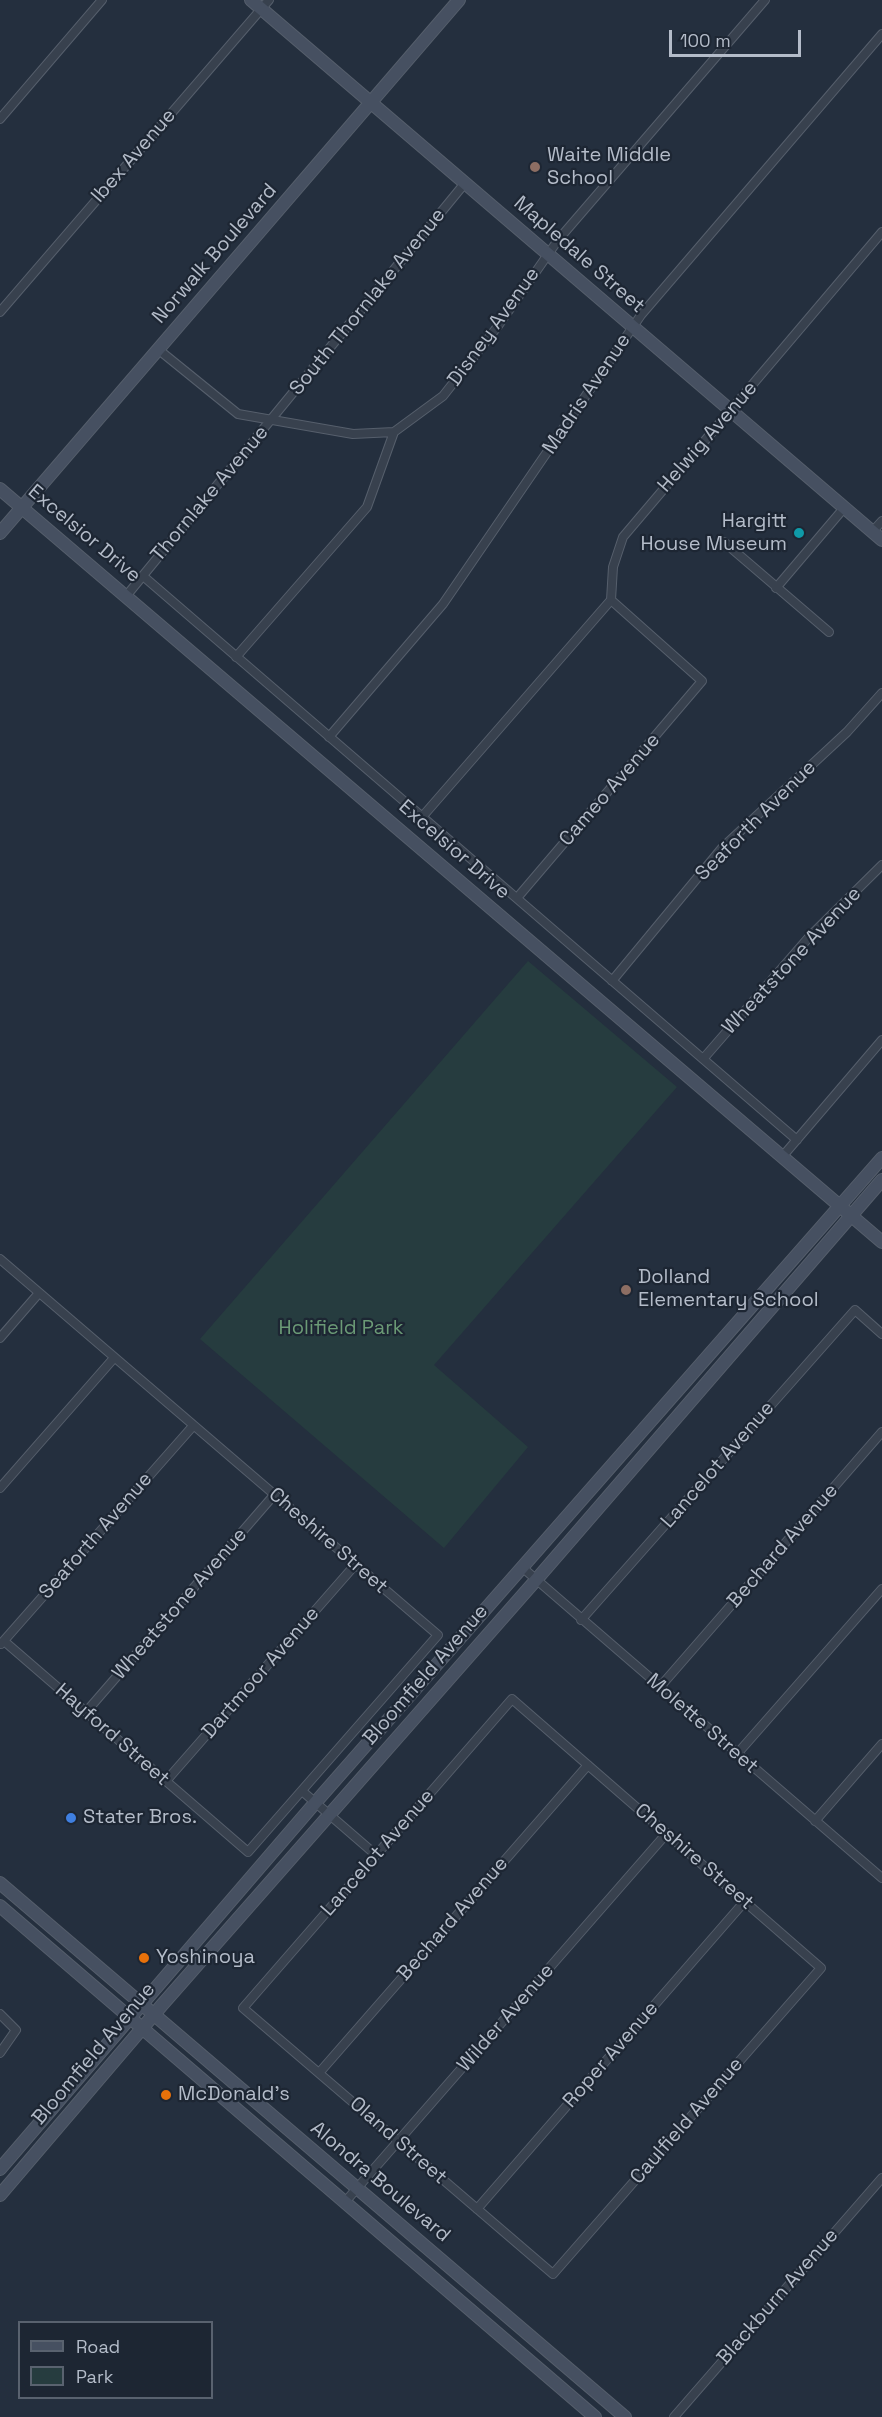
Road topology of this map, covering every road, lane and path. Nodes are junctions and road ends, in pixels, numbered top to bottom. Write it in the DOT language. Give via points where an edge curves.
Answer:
graph roads {
  1 [pos="102,0"];
  2 [pos="251,0"];
  3 [pos="459,0"];
  4 [pos="765,0"];
  5 [pos="265,4"];
  6 [pos="882,34"];
  7 [pos="371,103"];
  8 [pos="0,119"];
  9 [pos="465,183"];
  10 [pos="882,232"];
  11 [pos="547,254"];
  12 [pos="0,312"];
  13 [pos="633,327"];
  14 [pos="159,350"];
  15 [pos="731,411"];
  16 [pos="271,420"];
  17 [pos="394,432"];
  18 [pos="0,489"];
  19 [pos="22,507"];
  20 [pos="844,508"];
  21 [pos="882,521"];
  22 [pos="0,533"];
  23 [pos="877,536"];
  24 [pos="724,542"];
  25 [pos="143,576"];
  26 [pos="776,588"];
  27 [pos="127,596"];
  28 [pos="611,600"];
  29 [pos="829,632"];
  30 [pos="236,657"];
  31 [pos="882,693"];
  32 [pos="329,737"];
  33 [pos="422,817"];
  34 [pos="882,865"];
  35 [pos="517,898"];
  36 [pos="612,981"];
  37 [pos="882,1040"];
  38 [pos="703,1059"];
  39 [pos="797,1140"];
  40 [pos="782,1157"];
  41 [pos="882,1158"];
  42 [pos="882,1180"];
  43 [pos="839,1206"];
  44 [pos="851,1216"];
  45 [pos="882,1242"];
  46 [pos="0,1259"];
  47 [pos="39,1293"];
  48 [pos="882,1334"];
  49 [pos="0,1338"];
  50 [pos="114,1358"];
  51 [pos="193,1426"];
  52 [pos="882,1432"];
  53 [pos="0,1488"];
  54 [pos="274,1495"];
  55 [pos="355,1565"];
  56 [pos="523,1568"];
  57 [pos="536,1580"];
  58 [pos="882,1589"];
  59 [pos="581,1620"];
  60 [pos="2,1643"];
  61 [pos="659,1688"];
  62 [pos="512,1699"];
  63 [pos="86,1712"];
  64 [pos="882,1744"];
  65 [pos="737,1754"];
  66 [pos="588,1765"];
  67 [pos="166,1781"];
  68 [pos="302,1791"];
  69 [pos="315,1803"];
  70 [pos="329,1815"];
  71 [pos="815,1821"];
  72 [pos="667,1833"];
  73 [pos="248,1852"];
  74 [pos="376,1855"];
  75 [pos="882,1878"];
  76 [pos="0,1883"];
  77 [pos="745,1901"];
  78 [pos="24,1903"];
  79 [pos="0,1906"];
  80 [pos="223,1909"];
  81 [pos="12,1917"];
  82 [pos="236,1921"];
  83 [pos="821,1968"];
  84 [pos="141,2004"];
  85 [pos="243,2008"];
  86 [pos="0,2014"];
  87 [pos="153,2014"];
  88 [pos="129,2017"];
  89 [pos="142,2028"];
  90 [pos="0,2053"];
  91 [pos="319,2073"];
  92 [pos="398,2141"];
  93 [pos="0,2169"];
  94 [pos="882,2178"];
  95 [pos="357,2188"];
  96 [pos="0,2195"];
  97 [pos="345,2202"];
  98 [pos="477,2209"];
  99 [pos="553,2274"];
  100 [pos="596,2417"];
  101 [pos="625,2417"];
  102 [pos="674,2417"];
  1 -- 8 [label="street"];
  2 -- 5 [label="main road, Mapledale Street"];
  3 -- 7 [label="main road, Norwalk Boulevard"];
  4 -- 11 [label="street, Disney Avenue"];
  5 -- 7 [label="main road, Mapledale Street"];
  5 -- 12 [label="street, Ibex Avenue"];
  6 -- 13 [label="street, Madris Avenue"];
  7 -- 9 [label="main road, Mapledale Street"];
  7 -- 14 [label="main road, Norwalk Boulevard"];
  9 -- 11 [label="main road, Mapledale Street"];
  9 -- 16 [label="street, South Thornlake Avenue"];
  10 -- 15 [label="street, Helwig Avenue"];
  11 -- 13 [label="main road, Mapledale Street"];
  11 -- 17 [label="street, Disney Avenue" via="498,326 443,396"];
  13 -- 15 [label="main road, Mapledale Street"];
  13 -- 32 [label="street, Madris Avenue" via="443,604"];
  14 -- 16 [label="street" via="238,414"];
  14 -- 19 [label="main road, Norwalk Boulevard"];
  15 -- 20 [label="main road, Mapledale Street"];
  15 -- 28 [label="street, Helwig Avenue" via="622,537 613,567"];
  16 -- 17 [label="street" via="353,434"];
  16 -- 25 [label="street, Thornlake Avenue"];
  17 -- 30 [label="street" via="367,507"];
  18 -- 19 [label="main road, Excelsior Drive"];
  19 -- 22 [label="main road, Norwalk Boulevard"];
  19 -- 27 [label="main road, Excelsior Drive"];
  20 -- 23 [label="main road, Mapledale Street"];
  20 -- 26 [label="street"];
  21 -- 23 [label="street"];
  24 -- 26 [label="street"];
  25 -- 27 [label="street, Thornlake Avenue"];
  25 -- 30 [label="street, Excelsior Drive"];
  26 -- 29 [label="street"];
  27 -- 40 [label="main road, Excelsior Drive"];
  28 -- 33 [label="street"];
  28 -- 35 [label="street, Cameo Avenue" via="702,681"];
  30 -- 32 [label="street, Excelsior Drive"];
  31 -- 36 [label="street, Seaforth Avenue" via="847,732 722,848"];
  32 -- 33 [label="street, Excelsior Drive"];
  33 -- 35 [label="street, Excelsior Drive"];
  34 -- 38 [label="street, Wheatstone Avenue" via="810,936"];
  35 -- 36 [label="street, Excelsior Drive"];
  36 -- 38 [label="street, Excelsior Drive"];
  37 -- 39 [label="street"];
  38 -- 39 [label="street, Excelsior Drive"];
  39 -- 40 [label="street"];
  40 -- 43 [label="main road, Excelsior Drive"];
  41 -- 43 [label="main road, Bloomfield Avenue"];
  42 -- 44 [label="main road, Bloomfield Avenue"];
  43 -- 44 [label="main road, Excelsior Drive"];
  43 -- 56 [label="main road, Bloomfield Avenue"];
  44 -- 45 [label="main road, Excelsior Drive"];
  44 -- 57 [label="main road, Bloomfield Avenue"];
  46 -- 47 [label="street, Cheshire Street"];
  47 -- 49 [label="street"];
  47 -- 50 [label="street, Cheshire Street"];
  48 -- 59 [label="street, Lancelot Avenue" via="855,1310"];
  50 -- 51 [label="street, Cheshire Street"];
  50 -- 53 [label="street"];
  51 -- 54 [label="street, Cheshire Street"];
  51 -- 60 [label="street, Seaforth Avenue"];
  52 -- 61 [label="street, Bechard Avenue"];
  54 -- 55 [label="street, Cheshire Street"];
  54 -- 63 [label="street, Wheatstone Avenue"];
  55 -- 67 [label="street, Dartmoor Avenue"];
  55 -- 68 [label="street, Cheshire Street" via="438,1635"];
  56 -- 57 [label="street, Molette Street"];
  56 -- 69 [label="main road, Bloomfield Avenue"];
  57 -- 59 [label="street, Molette Street"];
  57 -- 70 [label="main road, Bloomfield Avenue"];
  58 -- 65 [label="street"];
  59 -- 61 [label="street, Molette Street"];
  60 -- 63 [label="street, Hayford Street"];
  61 -- 65 [label="street, Molette Street"];
  62 -- 66 [label="street, Cheshire Street"];
  62 -- 74 [label="street, Lancelot Avenue"];
  63 -- 67 [label="street, Hayford Street"];
  64 -- 71 [label="street"];
  65 -- 71 [label="street, Molette Street"];
  66 -- 72 [label="street, Cheshire Street"];
  66 -- 91 [label="street, Bechard Avenue"];
  67 -- 73 [label="street, Hayford Street"];
  68 -- 69 [label="street"];
  68 -- 73 [label="street, Cheshire Street"];
  69 -- 70 [label="street"];
  69 -- 80 [label="main road, Bloomfield Avenue"];
  70 -- 74 [label="street"];
  70 -- 82 [label="main road, Bloomfield Avenue"];
  71 -- 75 [label="street, Molette Street"];
  72 -- 77 [label="street, Cheshire Street"];
  72 -- 92 [label="street, Wilder Avenue"];
  74 -- 85 [label="street, Lancelot Avenue"];
  76 -- 78 [label="main road, Alondra Boulevard"];
  77 -- 83 [label="street, Cheshire Street"];
  77 -- 98 [label="street, Roper Avenue"];
  78 -- 81 [label="main road"];
  78 -- 84 [label="main road, Alondra Boulevard"];
  79 -- 81 [label="main road, Alondra Boulevard"];
  80 -- 82 [label="main road"];
  80 -- 84 [label="main road, Bloomfield Avenue"];
  81 -- 88 [label="main road, Alondra Boulevard"];
  82 -- 87 [label="main road, Bloomfield Avenue"];
  83 -- 99 [label="street, Caulfield Avenue"];
  84 -- 87 [label="main road, Alondra Boulevard"];
  84 -- 88 [label="main road, Bloomfield Avenue"];
  85 -- 91 [label="street, Oland Street"];
  86 -- 90 [label="street" via="16,2030"];
  87 -- 89 [label="main road, Bloomfield Avenue"];
  87 -- 95 [label="main road, Alondra Boulevard"];
  88 -- 89 [label="main road, Alondra Boulevard"];
  88 -- 93 [label="main road, Bloomfield Avenue"];
  89 -- 96 [label="main road, Bloomfield Avenue"];
  89 -- 97 [label="main road, Alondra Boulevard"];
  91 -- 92 [label="street, Oland Street"];
  92 -- 95 [label="street, Wilder Avenue"];
  92 -- 98 [label="street, Oland Street"];
  94 -- 102 [label="street, Blackburn Avenue"];
  95 -- 97 [label="street, Wilder Avenue"];
  95 -- 101 [label="main road, Alondra Boulevard"];
  97 -- 100 [label="main road, Alondra Boulevard"];
  98 -- 99 [label="street, Oland Street"];
}
